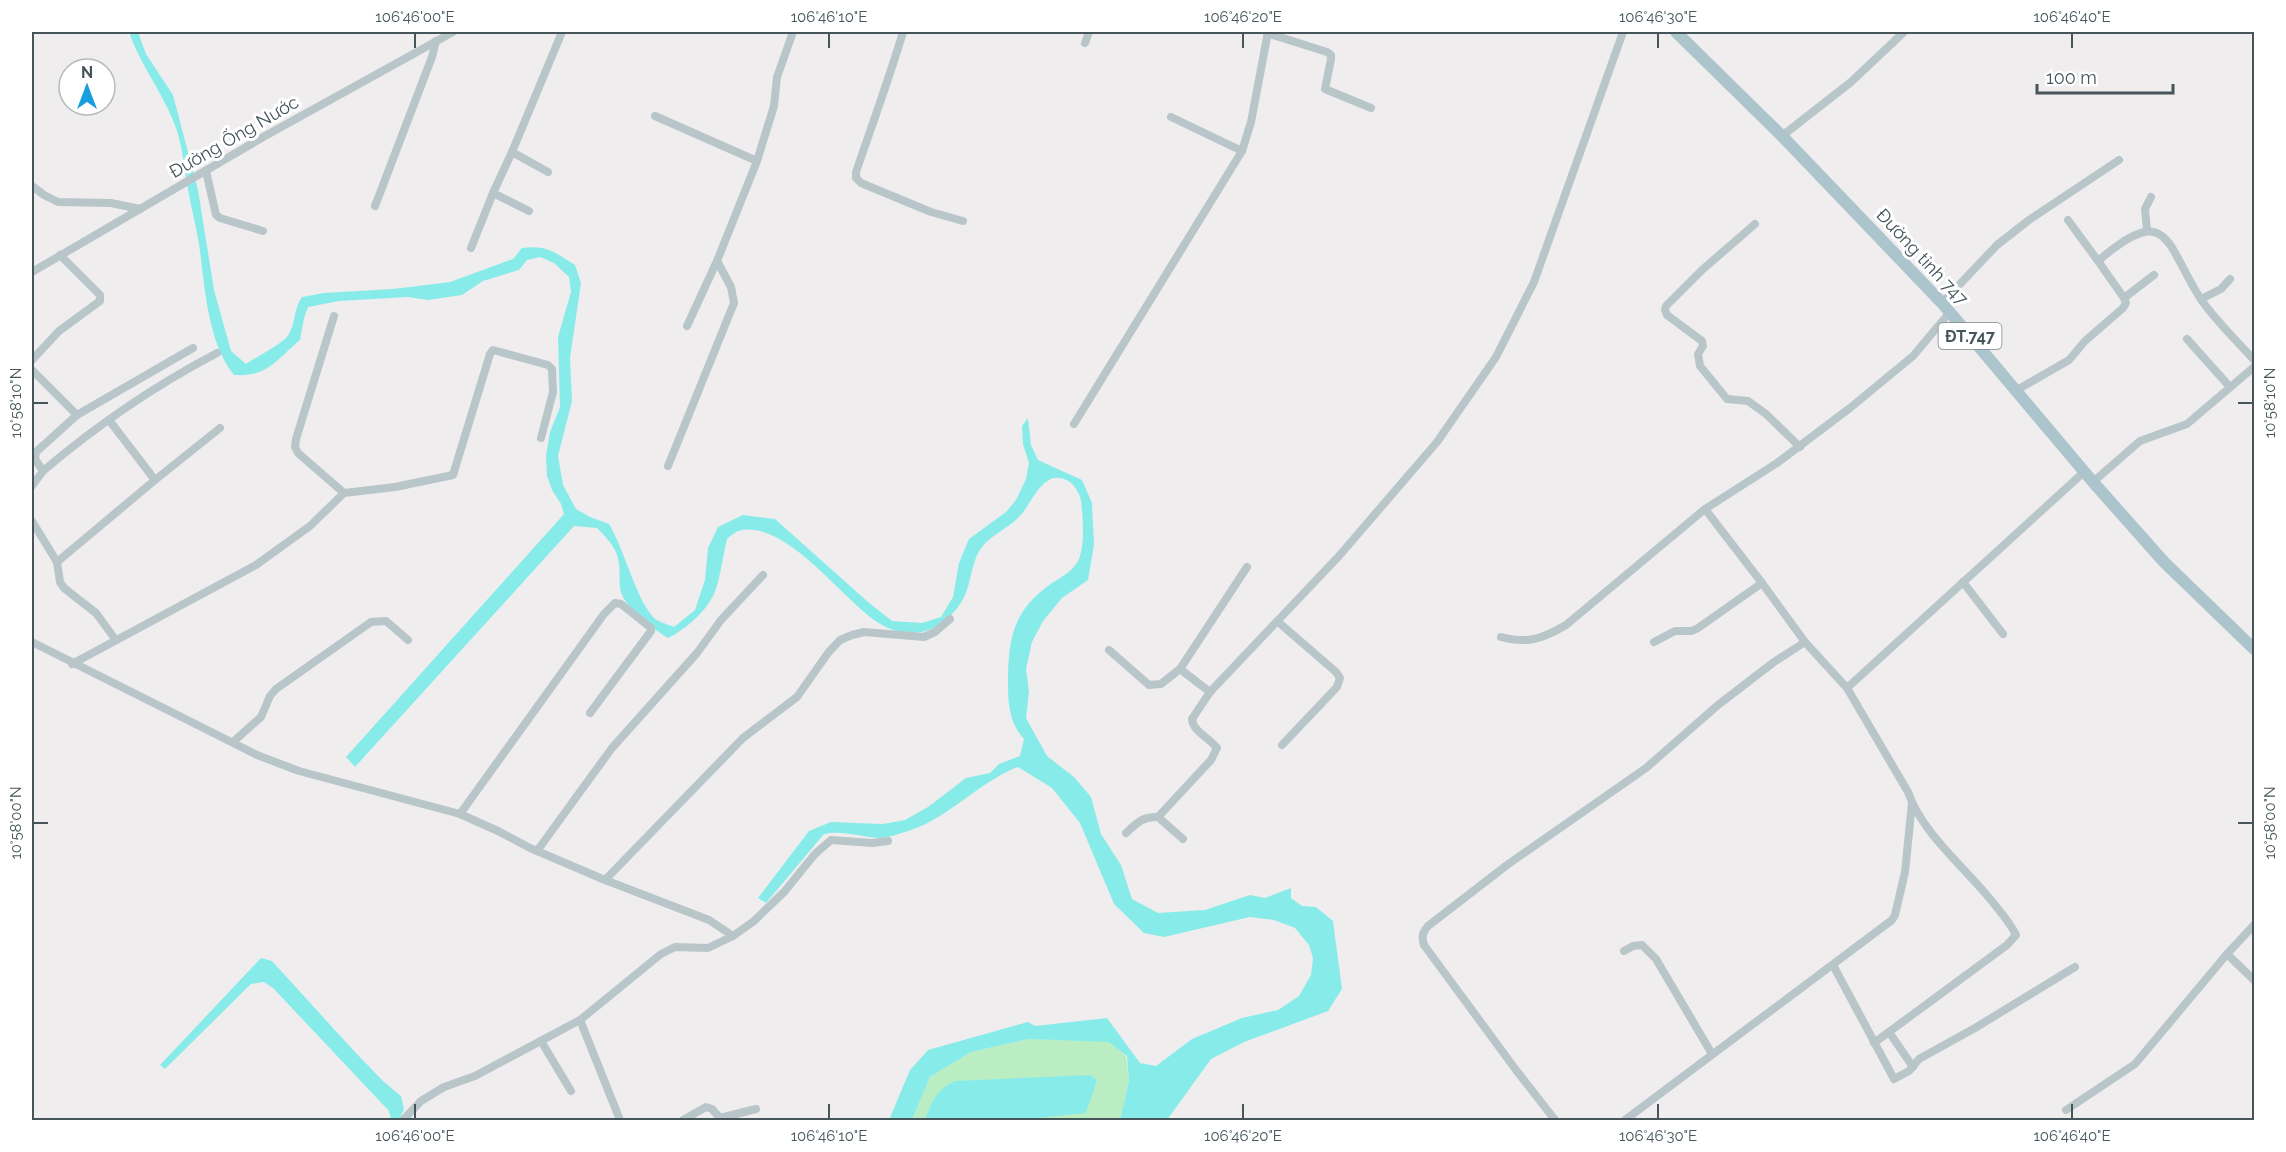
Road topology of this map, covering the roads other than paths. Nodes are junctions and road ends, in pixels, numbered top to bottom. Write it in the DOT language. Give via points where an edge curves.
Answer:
graph roads {
  1 [pos="453,32"];
  2 [pos="562,32"];
  3 [pos="793,32"];
  4 [pos="903,32"];
  5 [pos="1089,32"];
  6 [pos="1268,32"];
  7 [pos="1623,32"];
  8 [pos="1676,32"];
  9 [pos="1904,32"];
  10 [pos="436,41"];
  11 [pos="1085,43"];
  12 [pos="1371,108"];
  13 [pos="656,116"];
  14 [pos="1171,117"];
  15 [pos="1782,136"];
  16 [pos="1242,151"];
  17 [pos="512,152"];
  18 [pos="2119,160"];
  19 [pos="757,161"];
  20 [pos="206,171"];
  21 [pos="548,172"];
  22 [pos="32,186"];
  23 [pos="493,192"];
  24 [pos="2151,197"];
  25 [pos="375,206"];
  26 [pos="140,209"];
  27 [pos="529,211"];
  28 [pos="2068,220"];
  29 [pos="963,221"];
  30 [pos="1755,224"];
  31 [pos="262,231"];
  32 [pos="2147,231"];
  33 [pos="471,248"];
  34 [pos="60,255"];
  35 [pos="717,261"];
  36 [pos="2098,261"];
  37 [pos="32,272"];
  38 [pos="2154,275"];
  39 [pos="2230,279"];
  40 [pos="2124,298"];
  41 [pos="2201,299"];
  42 [pos="1946,308"];
  43 [pos="334,316"];
  44 [pos="687,326"];
  45 [pos="2187,339"];
  46 [pos="193,348"];
  47 [pos="217,353"];
  48 [pos="32,360"];
  49 [pos="2254,366"];
  50 [pos="32,370"];
  51 [pos="2230,387"];
  52 [pos="2017,390"];
  53 [pos="77,415"];
  54 [pos="109,420"];
  55 [pos="1074,424"];
  56 [pos="220,428"];
  57 [pos="541,438"];
  58 [pos="1800,447"];
  59 [pos="668,466"];
  60 [pos="43,471"];
  61 [pos="2084,472"];
  62 [pos="155,480"];
  63 [pos="2093,483"];
  64 [pos="32,486"];
  65 [pos="344,493"];
  66 [pos="1705,509"];
  67 [pos="32,521"];
  68 [pos="57,562"];
  69 [pos="1247,567"];
  70 [pos="764,575"];
  71 [pos="1963,582"];
  72 [pos="1762,584"];
  73 [pos="950,619"];
  74 [pos="1277,621"];
  75 [pos="2003,634"];
  76 [pos="1501,637"];
  77 [pos="116,639"];
  78 [pos="408,640"];
  79 [pos="32,642"];
  80 [pos="1654,642"];
  81 [pos="1804,642"];
  82 [pos="2254,649"];
  83 [pos="1109,650"];
  84 [pos="72,664"];
  85 [pos="1180,669"];
  86 [pos="1847,688"];
  87 [pos="1210,692"];
  88 [pos="590,713"];
  89 [pos="233,742"];
  90 [pos="1282,746"];
  91 [pos="1911,803"];
  92 [pos="460,814"];
  93 [pos="1158,817"];
  94 [pos="1126,833"];
  95 [pos="1183,839"];
  96 [pos="888,841"];
  97 [pos="537,851"];
  98 [pos="605,880"];
  99 [pos="2254,925"];
  100 [pos="733,936"];
  101 [pos="1624,951"];
  102 [pos="2227,954"];
  103 [pos="1833,965"];
  104 [pos="2075,967"];
  105 [pos="2254,980"];
  106 [pos="580,1020"];
  107 [pos="1888,1032"];
  108 [pos="542,1041"];
  109 [pos="1874,1043"];
  110 [pos="1712,1054"];
  111 [pos="1911,1069"];
  112 [pos="572,1091"];
  113 [pos="756,1109"];
  114 [pos="2066,1110"];
  115 [pos="403,1120"];
  116 [pos="620,1120"];
  117 [pos="683,1120"];
  118 [pos="1556,1120"];
  119 [pos="1625,1120"];
  1 -- 10 [label="street, Đường Ống Nước"];
  2 -- 17 [label="street"];
  3 -- 19 [label="street" via="777,78 774,106"];
  4 -- 29 [label="street" via="856,178 931,212"];
  5 -- 11 [label="street"];
  6 -- 12 [label="street" via="1327,52 1331,59 1325,89"];
  6 -- 16 [label="street"];
  7 -- 74 [label="street" via="1534,282 1496,357 1437,442"];
  8 -- 15 [label="main road, Đường tỉnh 747 / ĐT.747"];
  9 -- 15 [label="street" via="1851,82"];
  10 -- 20 [label="street, Đường Ống Nước"];
  10 -- 25 [label="street"];
  13 -- 19 [label="street"];
  14 -- 16 [label="street"];
  15 -- 42 [label="main road, Đường tỉnh 747 / ĐT.747"];
  16 -- 55 [label="street"];
  17 -- 21 [label="street"];
  17 -- 23 [label="street"];
  18 -- 42 [label="street" via="1997,245"];
  19 -- 35 [label="street"];
  20 -- 26 [label="street, Đường Ống Nước"];
  20 -- 31 [label="street" via="216,215"];
  22 -- 26 [label="street" via="58,202 111,203"];
  23 -- 27 [label="street"];
  23 -- 33 [label="street"];
  24 -- 32 [label="street" via="2145,209"];
  26 -- 34 [label="street, Đường Ống Nước"];
  28 -- 36 [label="street"];
  30 -- 58 [label="street" via="1702,270 1665,310 1702,341 1700,366 1727,399 1748,401"];
  32 -- 36 [label="street" via="2116,245"];
  32 -- 41 [label="street" via="2160,235 2175,250"];
  34 -- 37 [label="street, Đường Ống Nước"];
  34 -- 48 [label="street" via="100,295 100,301 59,331"];
  35 -- 44 [label="street"];
  35 -- 59 [label="street" via="731,287 734,303"];
  36 -- 40 [label="street"];
  38 -- 40 [label="street"];
  39 -- 41 [label="street" via="2221,289"];
  40 -- 52 [label="street" via="2123,308 2069,360"];
  41 -- 49 [label="street"];
  42 -- 52 [label="main road, Đường tỉnh 747 / ĐT.747"];
  42 -- 58 [label="street" via="1913,356"];
  43 -- 65 [label="street" via="295,447"];
  45 -- 51 [label="street"];
  46 -- 53 [label="street"];
  47 -- 54 [label="street"];
  49 -- 51 [label="street"];
  50 -- 53 [label="street"];
  51 -- 63 [label="street" via="2187,424 2140,441"];
  52 -- 61 [label="main road, Đường tỉnh 747 / ĐT.747"];
  53 -- 60 [label="street" via="36,452 35,459"];
  54 -- 60 [label="street"];
  54 -- 62 [label="street"];
  56 -- 62 [label="street"];
  57 -- 65 [label="street" via="553,392 552,369 494,350 453,475"];
  58 -- 66 [label="street"];
  60 -- 64 [label="street"];
  61 -- 63 [label="main road, Đường tỉnh 747 / ĐT.747"];
  61 -- 71 [label="street"];
  62 -- 68 [label="street"];
  63 -- 82 [label="main road, Đường tỉnh 747 / ĐT.747" via="2169,566"];
  65 -- 77 [label="street" via="310,526 256,565"];
  66 -- 72 [label="street"];
  66 -- 76 [label="street" via="1566,625 1540,639"];
  67 -- 68 [label="street"];
  68 -- 77 [label="street" via="64,588 96,613"];
  69 -- 85 [label="street"];
  70 -- 97 [label="street" via="612,748"];
  71 -- 75 [label="street"];
  71 -- 86 [label="street"];
  72 -- 80 [label="street" via="1698,628 1674,631"];
  72 -- 81 [label="street"];
  73 -- 98 [label="street" via="924,637 864,632 840,640 796,697 743,738"];
  74 -- 87 [label="street"];
  74 -- 90 [label="street" via="1340,678 1337,687"];
  77 -- 84 [label="street"];
  78 -- 89 [label="street" via="386,621 371,622 276,689 261,717"];
  79 -- 84 [label="street"];
  81 -- 86 [label="street"];
  81 -- 118 [label="street" via="1718,705 1646,768 1443,912 1423,933 1424,945"];
  83 -- 85 [label="street" via="1149,685 1161,684"];
  84 -- 89 [label="street"];
  85 -- 87 [label="street"];
  86 -- 91 [label="street"];
  87 -- 93 [label="street" via="1192,724 1214,744 1216,752"];
  88 -- 92 [label="street" via="651,631 621,604 615,603 604,614"];
  89 -- 92 [label="street" via="299,771"];
  91 -- 103 [label="street" via="1905,872 1895,915"];
  91 -- 107 [label="street" via="2016,935"];
  92 -- 97 [label="street"];
  93 -- 94 [label="street" via="1140,820"];
  93 -- 95 [label="street"];
  96 -- 100 [label="street" via="831,840 784,892"];
  97 -- 98 [label="street"];
  98 -- 100 [label="street" via="709,920"];
  99 -- 102 [label="street"];
  100 -- 106 [label="street" via="708,948 675,947 661,954"];
  101 -- 110 [label="street" via="1642,945 1656,959"];
  102 -- 105 [label="street"];
  102 -- 114 [label="street" via="2135,1064"];
  103 -- 109 [label="street"];
  103 -- 110 [label="street"];
  104 -- 111 [label="street" via="1919,1059"];
  106 -- 108 [label="street"];
  106 -- 116 [label="street"];
  107 -- 109 [label="street"];
  107 -- 111 [label="street"];
  108 -- 112 [label="street"];
  108 -- 115 [label="street" via="475,1076 444,1087 421,1101"];
  109 -- 111 [label="street" via="1894,1079"];
  110 -- 119 [label="street"];
  113 -- 117 [label="street" via="720,1118 706,1107"];
}
